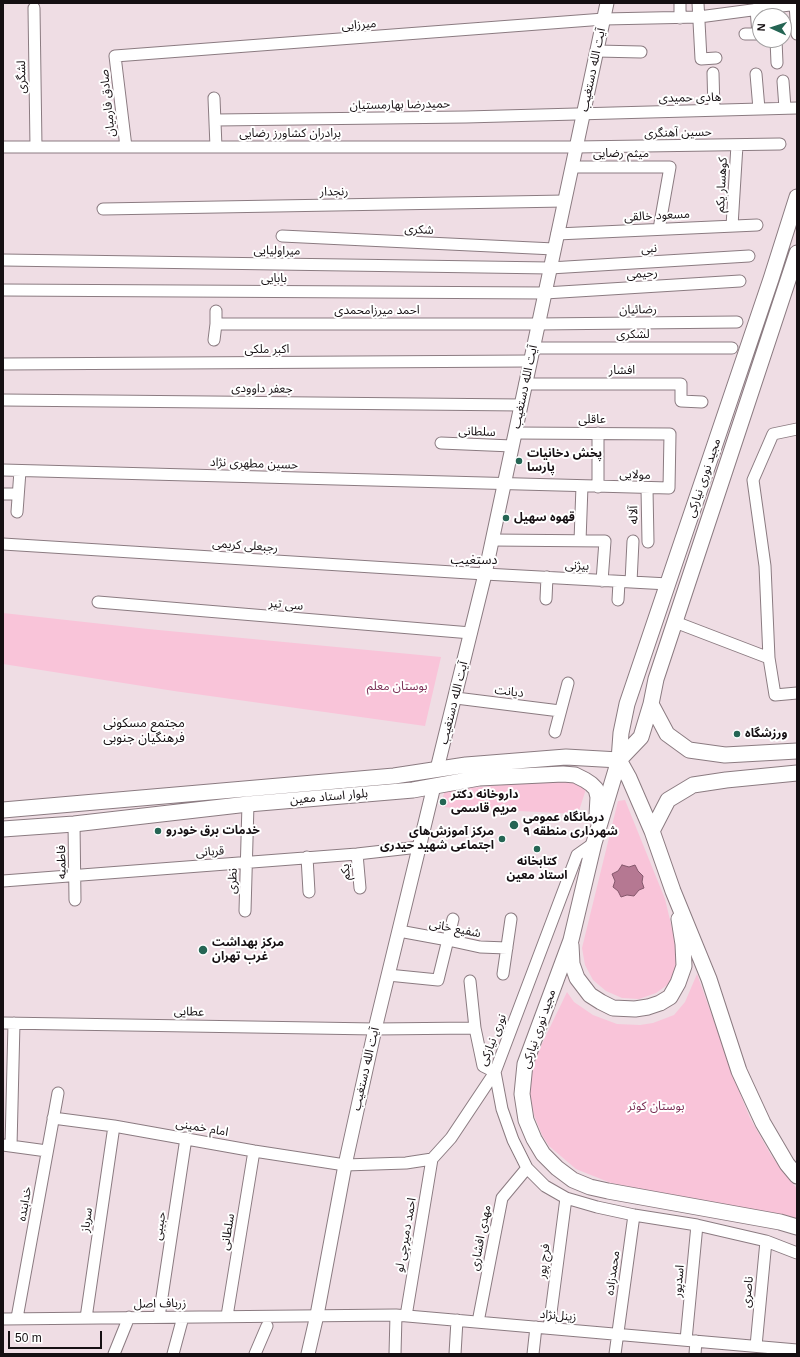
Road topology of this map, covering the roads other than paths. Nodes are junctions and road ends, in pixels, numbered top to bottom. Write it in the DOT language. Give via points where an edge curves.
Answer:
graph roads {
  1 [pos="607,3"];
  2 [pos="680,3"];
  3 [pos="698,3"];
  4 [pos="796,4"];
  5 [pos="34,8"];
  6 [pos="750,8"];
  7 [pos="785,8"];
  8 [pos="699,17"];
  9 [pos="680,18"];
  10 [pos="604,19"];
  11 [pos="745,34"];
  12 [pos="797,34"];
  13 [pos="776,48"];
  14 [pos="597,51"];
  15 [pos="641,52"];
  16 [pos="115,56"];
  17 [pos="716,58"];
  18 [pos="777,63"];
  19 [pos="713,73"];
  20 [pos="756,74"];
  21 [pos="783,81"];
  22 [pos="214,98"];
  23 [pos="785,108"];
  24 [pos="797,108"];
  25 [pos="759,109"];
  26 [pos="714,110"];
  27 [pos="583,114"];
  28 [pos="216,120"];
  29 [pos="780,144"];
  30 [pos="737,145"];
  31 [pos="3,147"];
  32 [pos="36,147"];
  33 [pos="126,147"];
  34 [pos="216,147"];
  35 [pos="576,147"];
  36 [pos="572,167"];
  37 [pos="797,197"];
  38 [pos="565,201"];
  39 [pos="103,209"];
  40 [pos="757,225"];
  41 [pos="732,226"];
  42 [pos="659,229"];
  43 [pos="557,234"];
  44 [pos="282,236"];
  45 [pos="554,249"];
  46 [pos="797,253"];
  47 [pos="750,256"];
  48 [pos="3,260"];
  49 [pos="550,268"];
  50 [pos="740,281"];
  51 [pos="3,290"];
  52 [pos="545,293"];
  53 [pos="216,311"];
  54 [pos="737,322"];
  55 [pos="216,324"];
  56 [pos="538,324"];
  57 [pos="214,340"];
  58 [pos="533,348"];
  59 [pos="732,348"];
  60 [pos="530,361"];
  61 [pos="3,364"];
  62 [pos="525,384"];
  63 [pos="3,400"];
  64 [pos="702,402"];
  65 [pos="521,405"];
  66 [pos="797,429"];
  67 [pos="515,433"];
  68 [pos="598,433"];
  69 [pos="441,443"];
  70 [pos="512,446"];
  71 [pos="3,470"];
  72 [pos="20,471"];
  73 [pos="504,484"];
  74 [pos="582,486"];
  75 [pos="598,487"];
  76 [pos="669,488"];
  77 [pos="647,489"];
  78 [pos="3,494"];
  79 [pos="18,494"];
  80 [pos="17,512"];
  81 [pos="492,540"];
  82 [pos="580,541"];
  83 [pos="633,541"];
  84 [pos="648,542"];
  85 [pos="3,544"];
  86 [pos="485,574"];
  87 [pos="547,577"];
  88 [pos="602,581"];
  89 [pos="619,582"];
  90 [pos="631,582"];
  91 [pos="668,584"];
  92 [pos="546,599"];
  93 [pos="618,600"];
  94 [pos="98,602"];
  95 [pos="675,622"];
  96 [pos="471,633"];
  97 [pos="769,658"];
  98 [pos="568,683"];
  99 [pos="797,693"];
  100 [pos="456,698"];
  101 [pos="651,704"];
  102 [pos="560,711"];
  103 [pos="554,732"];
  104 [pos="797,751"];
  105 [pos="724,755"];
  106 [pos="619,760"];
  107 [pos="437,769"];
  108 [pos="797,774"];
  109 [pos="726,780"];
  110 [pos="434,786"];
  111 [pos="248,804"];
  112 [pos="3,810"];
  113 [pos="74,824"];
  114 [pos="3,829"];
  115 [pos="652,831"];
  116 [pos="594,843"];
  117 [pos="419,847"];
  118 [pos="357,854"];
  119 [pos="308,857"];
  120 [pos="247,862"];
  121 [pos="76,876"];
  122 [pos="3,881"];
  123 [pos="360,888"];
  124 [pos="673,891"];
  125 [pos="309,892"];
  126 [pos="75,900"];
  127 [pos="245,911"];
  128 [pos="452,919"];
  129 [pos="511,919"];
  130 [pos="398,931"];
  131 [pos="448,940"];
  132 [pos="570,940"];
  133 [pos="507,948"];
  134 [pos="502,974"];
  135 [pos="388,975"];
  136 [pos="470,981"];
  137 [pos="9,1023"];
  138 [pos="475,1028"];
  139 [pos="375,1029"];
  140 [pos="495,1072"];
  141 [pos="58,1093"];
  142 [pos="54,1118"];
  143 [pos="114,1126"];
  144 [pos="186,1138"];
  145 [pos="7,1145"];
  146 [pos="47,1151"];
  147 [pos="254,1151"];
  148 [pos="432,1159"];
  149 [pos="345,1165"];
  150 [pos="527,1168"];
  151 [pos="797,1176"];
  152 [pos="566,1198"];
  153 [pos="634,1215"];
  154 [pos="697,1225"];
  155 [pos="797,1227"];
  156 [pos="766,1241"];
  157 [pos="797,1253"];
  158 [pos="317,1315"];
  159 [pos="401,1315"];
  160 [pos="227,1316"];
  161 [pos="129,1317"];
  162 [pos="159,1317"];
  163 [pos="183,1317"];
  164 [pos="17,1318"];
  165 [pos="86,1318"];
  166 [pos="3,1319"];
  167 [pos="457,1320"];
  168 [pos="478,1322"];
  169 [pos="267,1326"];
  170 [pos="536,1327"];
  171 [pos="549,1328"];
  172 [pos="618,1334"];
  173 [pos="691,1341"];
  174 [pos="756,1346"];
  175 [pos="797,1350"];
  176 [pos="114,1354"];
  177 [pos="173,1354"];
  178 [pos="255,1354"];
  179 [pos="308,1354"];
  180 [pos="394,1354"];
  181 [pos="455,1354"];
  182 [pos="533,1354"];
  183 [pos="615,1354"];
  184 [pos="695,1354"];
  1 -- 10 [label="street, آیت الله دستغیب"];
  2 -- 9 [label="street"];
  3 -- 8 [label="street"];
  4 -- 7 [label="street, میرزایی"];
  4 -- 12 [label="street"];
  5 -- 32 [label="street, لشگری"];
  6 -- 8 [label="street, میرزایی"];
  6 -- 11 [label="street" via="758,34"];
  8 -- 9 [label="street, میرزایی"];
  8 -- 17 [label="street" via="701,59"];
  9 -- 10 [label="street, میرزایی"];
  10 -- 14 [label="street, آیت الله دستغیب"];
  10 -- 16 [label="street, میرزایی"];
  13 -- 18 [label="street"];
  14 -- 15 [label="street"];
  14 -- 27 [label="street, آیت الله دستغیب"];
  16 -- 33 [label="street, صادق فارمیان"];
  19 -- 26 [label="street"];
  20 -- 25 [label="street"];
  21 -- 23 [label="street"];
  22 -- 28 [label="street"];
  23 -- 24 [label="street, هادی حمیدی"];
  23 -- 25 [label="street, هادی حمیدی"];
  25 -- 26 [label="street, هادی حمیدی"];
  26 -- 27 [label="street, هادی حمیدی"];
  27 -- 28 [label="street, حمیدرضا بهارمستیان"];
  27 -- 35 [label="street, آیت الله دستغیب"];
  28 -- 34 [label="street"];
  29 -- 30 [label="street, حسین آهنگری"];
  30 -- 35 [label="street, حسین آهنگری"];
  30 -- 41 [label="street, کوهسار یکم"];
  31 -- 32 [label="street, برادران کشاورز رضایی"];
  32 -- 33 [label="street, برادران کشاورز رضایی"];
  33 -- 34 [label="street, برادران کشاورز رضایی"];
  34 -- 35 [label="street, برادران کشاورز رضایی"];
  35 -- 36 [label="street, آیت الله دستغیب"];
  36 -- 38 [label="street, آیت الله دستغیب"];
  36 -- 42 [label="street, میثم رضایی" via="670,167"];
  37 -- 91 [label="main road, مجید نوری نیارکی"];
  38 -- 39 [label="street, رنجدار"];
  38 -- 43 [label="street, آیت الله دستغیب"];
  40 -- 41 [label="street, مسعود خالقی"];
  41 -- 42 [label="street, مسعود خالقی"];
  42 -- 43 [label="street, مسعود خالقی"];
  43 -- 45 [label="street, آیت الله دستغیب"];
  44 -- 45 [label="street, شکری"];
  45 -- 49 [label="street, آیت الله دستغیب"];
  46 -- 95 [label="main road, مجید نوری نیارکی"];
  47 -- 49 [label="street, نبی"];
  48 -- 49 [label="street, میراولیایی"];
  49 -- 52 [label="street, آیت الله دستغیب"];
  50 -- 52 [label="street, رحیمی"];
  51 -- 52 [label="street, بابایی"];
  52 -- 56 [label="street, آیت الله دستغیب"];
  53 -- 55 [label="street"];
  54 -- 56 [label="street, رضائیان"];
  55 -- 56 [label="street, احمد میرزامحمدی"];
  55 -- 57 [label="street"];
  56 -- 58 [label="street, آیت الله دستغیب"];
  58 -- 59 [label="street, لشکری"];
  58 -- 60 [label="street, آیت الله دستغیب"];
  60 -- 61 [label="street, اکبر ملکی"];
  60 -- 62 [label="street, آیت الله دستغیب"];
  62 -- 64 [label="street, افشار" via="681,384 681,401"];
  62 -- 65 [label="street, آیت الله دستغیب"];
  63 -- 65 [label="street, جعفر داوودی"];
  65 -- 67 [label="street, آیت الله دستغیب"];
  66 -- 97 [label="street" via="773,434 753,480 765,566"];
  67 -- 68 [label="street, عاقلی"];
  67 -- 70 [label="street, آیت الله دستغیب"];
  68 -- 75 [label="street"];
  68 -- 76 [label="street, عاقلی" via="670,434"];
  69 -- 70 [label="street, سلطانی"];
  70 -- 73 [label="street, آیت الله دستغیب"];
  71 -- 72 [label="street, حسین مطهری نژاد"];
  72 -- 73 [label="street, حسین مطهری نژاد"];
  72 -- 79 [label="street"];
  73 -- 74 [label="street, مولایی"];
  73 -- 81 [label="street, آیت الله دستغیب"];
  74 -- 75 [label="street, مولایی"];
  74 -- 82 [label="street"];
  75 -- 77 [label="street, مولایی"];
  76 -- 77 [label="street, مولایی"];
  77 -- 84 [label="street, آلاله"];
  78 -- 79 [label="street"];
  79 -- 80 [label="street"];
  81 -- 82 [label="street"];
  81 -- 86 [label="street, آیت الله دستغیب"];
  82 -- 88 [label="street" via="605,541"];
  83 -- 90 [label="street"];
  85 -- 86 [label="street, رجبعلی کریمی"];
  86 -- 87 [label="street, بیژنی"];
  86 -- 96 [label="street, آیت الله دستغیب"];
  87 -- 88 [label="street, بیژنی"];
  87 -- 92 [label="street"];
  88 -- 89 [label="street, بیژنی"];
  89 -- 90 [label="street, بیژنی"];
  89 -- 93 [label="street"];
  90 -- 91 [label="street, بیژنی"];
  91 -- 106 [label="main road, مجید نوری نیارکی" via="627,704"];
  94 -- 96 [label="street, سی تیر"];
  95 -- 97 [label="street"];
  95 -- 101 [label="main road, مجید نوری نیارکی" via="656,679"];
  96 -- 100 [label="street, آیت الله دستغیب"];
  97 -- 99 [label="street" via="775,695"];
  98 -- 102 [label="street"];
  100 -- 102 [label="street, دیانت"];
  100 -- 107 [label="street, آیت الله دستغیب"];
  101 -- 105 [label="main road" via="666,734 688,750"];
  101 -- 106 [label="main road, مجید نوری نیارکی" via="641,737"];
  102 -- 103 [label="street"];
  104 -- 105 [label="main road"];
  105 -- 109 [label="main road"];
  106 -- 107 [label="main road, بلوار استاد معین" via="566,757"];
  106 -- 115 [label="main road"];
  106 -- 116 [label="main road, مجید نوری نیارکی"];
  107 -- 112 [label="main road, بلوار استاد معین" via="394,776"];
  108 -- 109 [label="main road"];
  109 -- 115 [label="main road" via="693,785 668,800"];
  110 -- 111 [label="main road, بلوار استاد معین" via="401,792"];
  110 -- 116 [label="main road, بلوار استاد معین" via="479,778 575,775 596,789 598,806"];
  110 -- 117 [label="street, آیت الله دستغیب"];
  111 -- 113 [label="main road, بلوار استاد معین"];
  111 -- 120 [label="street, نظری"];
  113 -- 114 [label="main road, بلوار استاد معین"];
  113 -- 121 [label="street, فاطمیه"];
  115 -- 124 [label="main road"];
  116 -- 132 [label="main road, مجید نوری نیارکی"];
  116 -- 140 [label="street, نوری نیارکی" via="577,855"];
  117 -- 118 [label="street, قربانی"];
  117 -- 130 [label="street, آیت الله دستغیب"];
  118 -- 119 [label="street, قربانی"];
  118 -- 123 [label="street, یکم"];
  119 -- 120 [label="street, قربانی"];
  119 -- 125 [label="street"];
  120 -- 121 [label="street, قربانی"];
  120 -- 127 [label="street, نظری"];
  121 -- 122 [label="street, قربانی"];
  121 -- 126 [label="street, فاطمیه"];
  124 -- 132 [label="main road" via="683,944 684,966 670,996 660,1003 635,1009 613,1008 601,1002 590,994 577,978 572,964"];
  124 -- 151 [label="main road" via="709,979 739,1071 762,1123"];
  128 -- 131 [label="street"];
  129 -- 133 [label="street"];
  130 -- 131 [label="street, شفیع خانی"];
  130 -- 135 [label="street, آیت الله دستغیب"];
  131 -- 133 [label="street, شفیع خانی" via="480,948"];
  131 -- 135 [label="street" via="438,980"];
  132 -- 155 [label="main road, مجید نوری نیارکی" via="525,1064 523,1078 522,1094 526,1120 544,1154 573,1180 590,1186"];
  133 -- 134 [label="street"];
  135 -- 139 [label="street, آیت الله دستغیب"];
  136 -- 138 [label="street"];
  137 -- 139 [label="street, عطایی"];
  137 -- 145 [label="street"];
  138 -- 139 [label="street, عطایی"];
  138 -- 140 [label="street" via="483,1066"];
  139 -- 149 [label="street, آیت الله دستغیب"];
  140 -- 148 [label="street, نوری نیارکی" via="451,1138"];
  140 -- 150 [label="street" via="502,1109"];
  141 -- 142 [label="street, خدابنده"];
  142 -- 143 [label="street, امام خمینی"];
  142 -- 146 [label="street, خدابنده"];
  143 -- 144 [label="street, امام خمینی"];
  143 -- 165 [label="street, سرباز"];
  144 -- 147 [label="street, امام خمینی"];
  144 -- 162 [label="street, حبیبی"];
  145 -- 146 [label="street"];
  146 -- 164 [label="street, خدابنده"];
  147 -- 149 [label="street, امام خمینی"];
  147 -- 160 [label="street, سلطانی"];
  148 -- 149 [label="street" via="406,1163"];
  148 -- 159 [label="street, احمد دمیرچی لو"];
  149 -- 158 [label="street, آیت الله دستغیب"];
  150 -- 152 [label="street" via="545,1186"];
  150 -- 168 [label="street, مهدی افشاری" via="502,1198"];
  152 -- 153 [label="street"];
  152 -- 171 [label="street, فرج پور"];
  153 -- 154 [label="street"];
  153 -- 172 [label="street, محمدزاده"];
  154 -- 156 [label="street"];
  154 -- 173 [label="street, اسدپور"];
  156 -- 157 [label="street"];
  156 -- 174 [label="street, ناصری"];
  158 -- 159 [label="street, زینل‌نژاد"];
  158 -- 160 [label="street, زرباف اصل"];
  158 -- 179 [label="street, آیت الله دستغیب"];
  159 -- 167 [label="street, زینل‌نژاد"];
  159 -- 180 [label="street, احمد دمیرچی لو"];
  160 -- 163 [label="street, زرباف اصل"];
  161 -- 162 [label="street, زرباف اصل"];
  161 -- 165 [label="street, زرباف اصل"];
  161 -- 176 [label="street"];
  162 -- 163 [label="street, زرباف اصل"];
  163 -- 177 [label="street"];
  164 -- 165 [label="street, زرباف اصل"];
  164 -- 166 [label="street, زرباف اصل"];
  167 -- 168 [label="street, زینل‌نژاد"];
  167 -- 181 [label="street"];
  168 -- 170 [label="street, زینل‌نژاد"];
  169 -- 178 [label="street"];
  170 -- 171 [label="street, زینل‌نژاد"];
  170 -- 182 [label="street"];
  171 -- 172 [label="street, زینل‌نژاد"];
  172 -- 173 [label="street, زینل‌نژاد"];
  172 -- 183 [label="street, محمدزاده"];
  173 -- 174 [label="street, زینل‌نژاد"];
  173 -- 184 [label="street, اسدپور"];
  174 -- 175 [label="street, زینل‌نژاد"];
}
